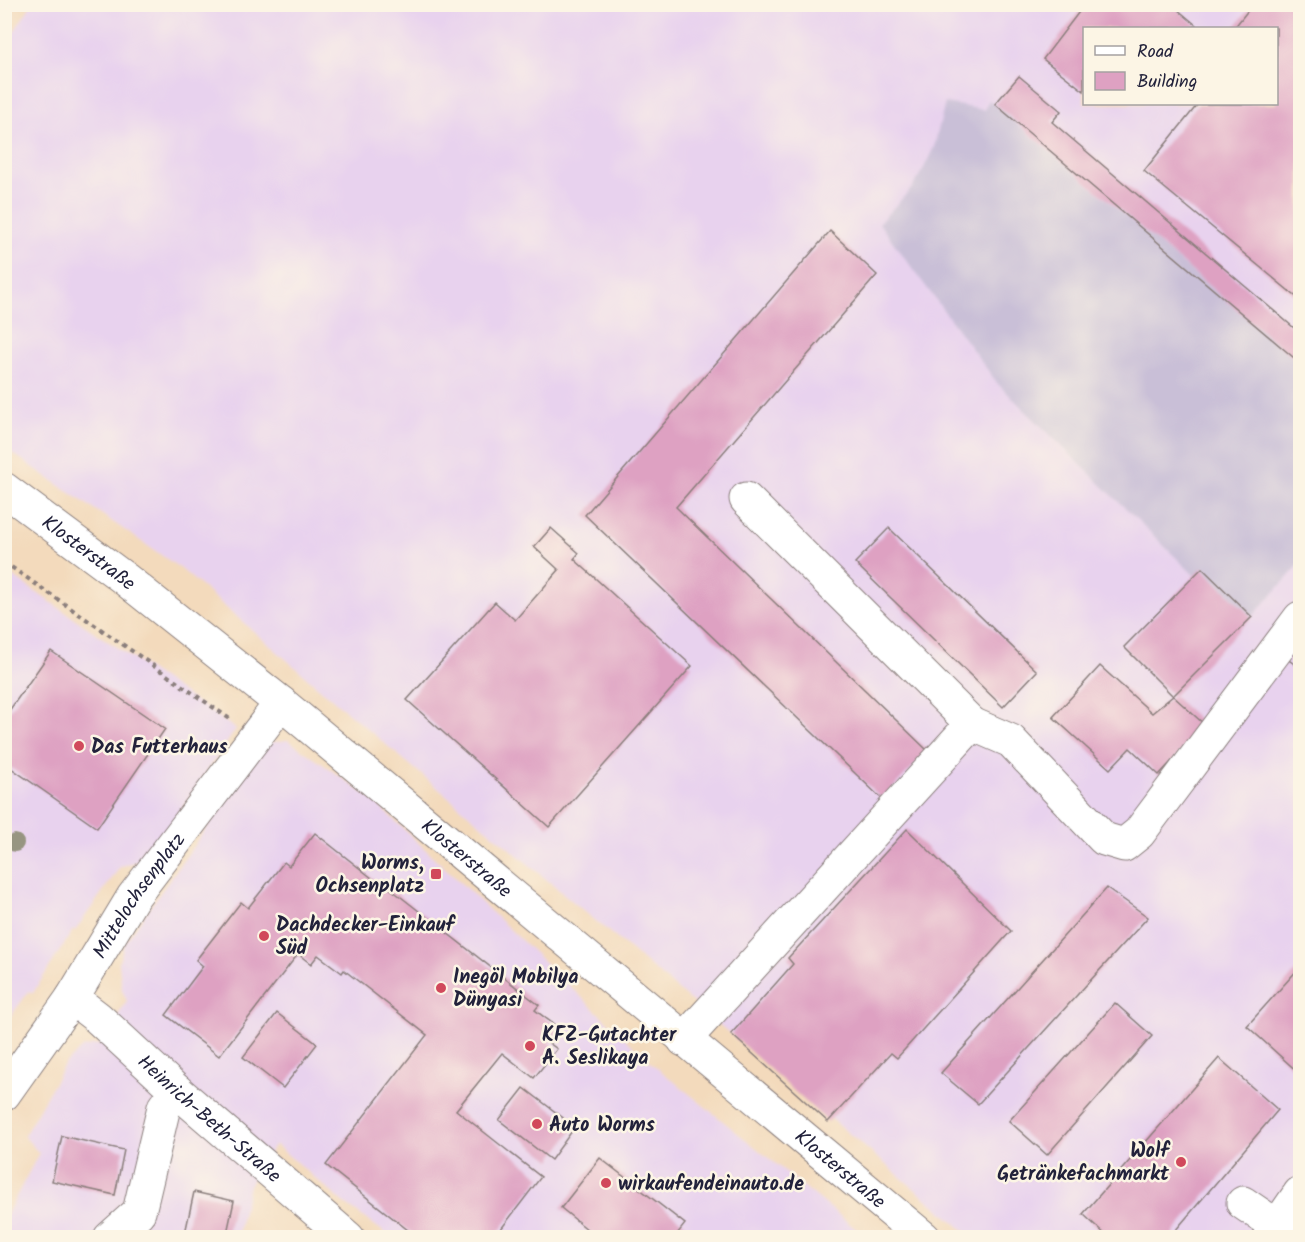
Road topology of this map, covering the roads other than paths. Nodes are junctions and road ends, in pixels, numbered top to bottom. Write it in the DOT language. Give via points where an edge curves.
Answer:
graph roads {
  1 [pos="4,489"];
  2 [pos="746,499"];
  3 [pos="1300,618"];
  4 [pos="281,704"];
  5 [pos="972,724"];
  6 [pos="72,998"];
  7 [pos="684,1040"];
  8 [pos="177,1091"];
  9 [pos="4,1094"];
  10 [pos="1300,1193"];
  11 [pos="1243,1203"];
  12 [pos="1273,1232"];
  13 [pos="110,1238"];
  14 [pos="348,1238"];
  15 [pos="924,1238"];
  1 -- 4 [label="street, Klosterstraße" via="125,579"];
  2 -- 5 [label="street"];
  3 -- 5 [label="street" via="1139,833 1124,845 1104,839 1011,741"];
  4 -- 6 [label="street, Mittelochsenplatz" via="133,897"];
  4 -- 7 [label="street, Klosterstraße"];
  5 -- 7 [label="street"];
  6 -- 8 [label="street, Heinrich-Beth-Straße"];
  6 -- 9 [label="street, Mittelochsenplatz"];
  7 -- 15 [label="street, Klosterstraße"];
  8 -- 13 [label="street" via="164,1107 139,1212"];
  8 -- 14 [label="street, Heinrich-Beth-Straße"];
  10 -- 12 [label="street"];
  11 -- 12 [label="street"];
}
